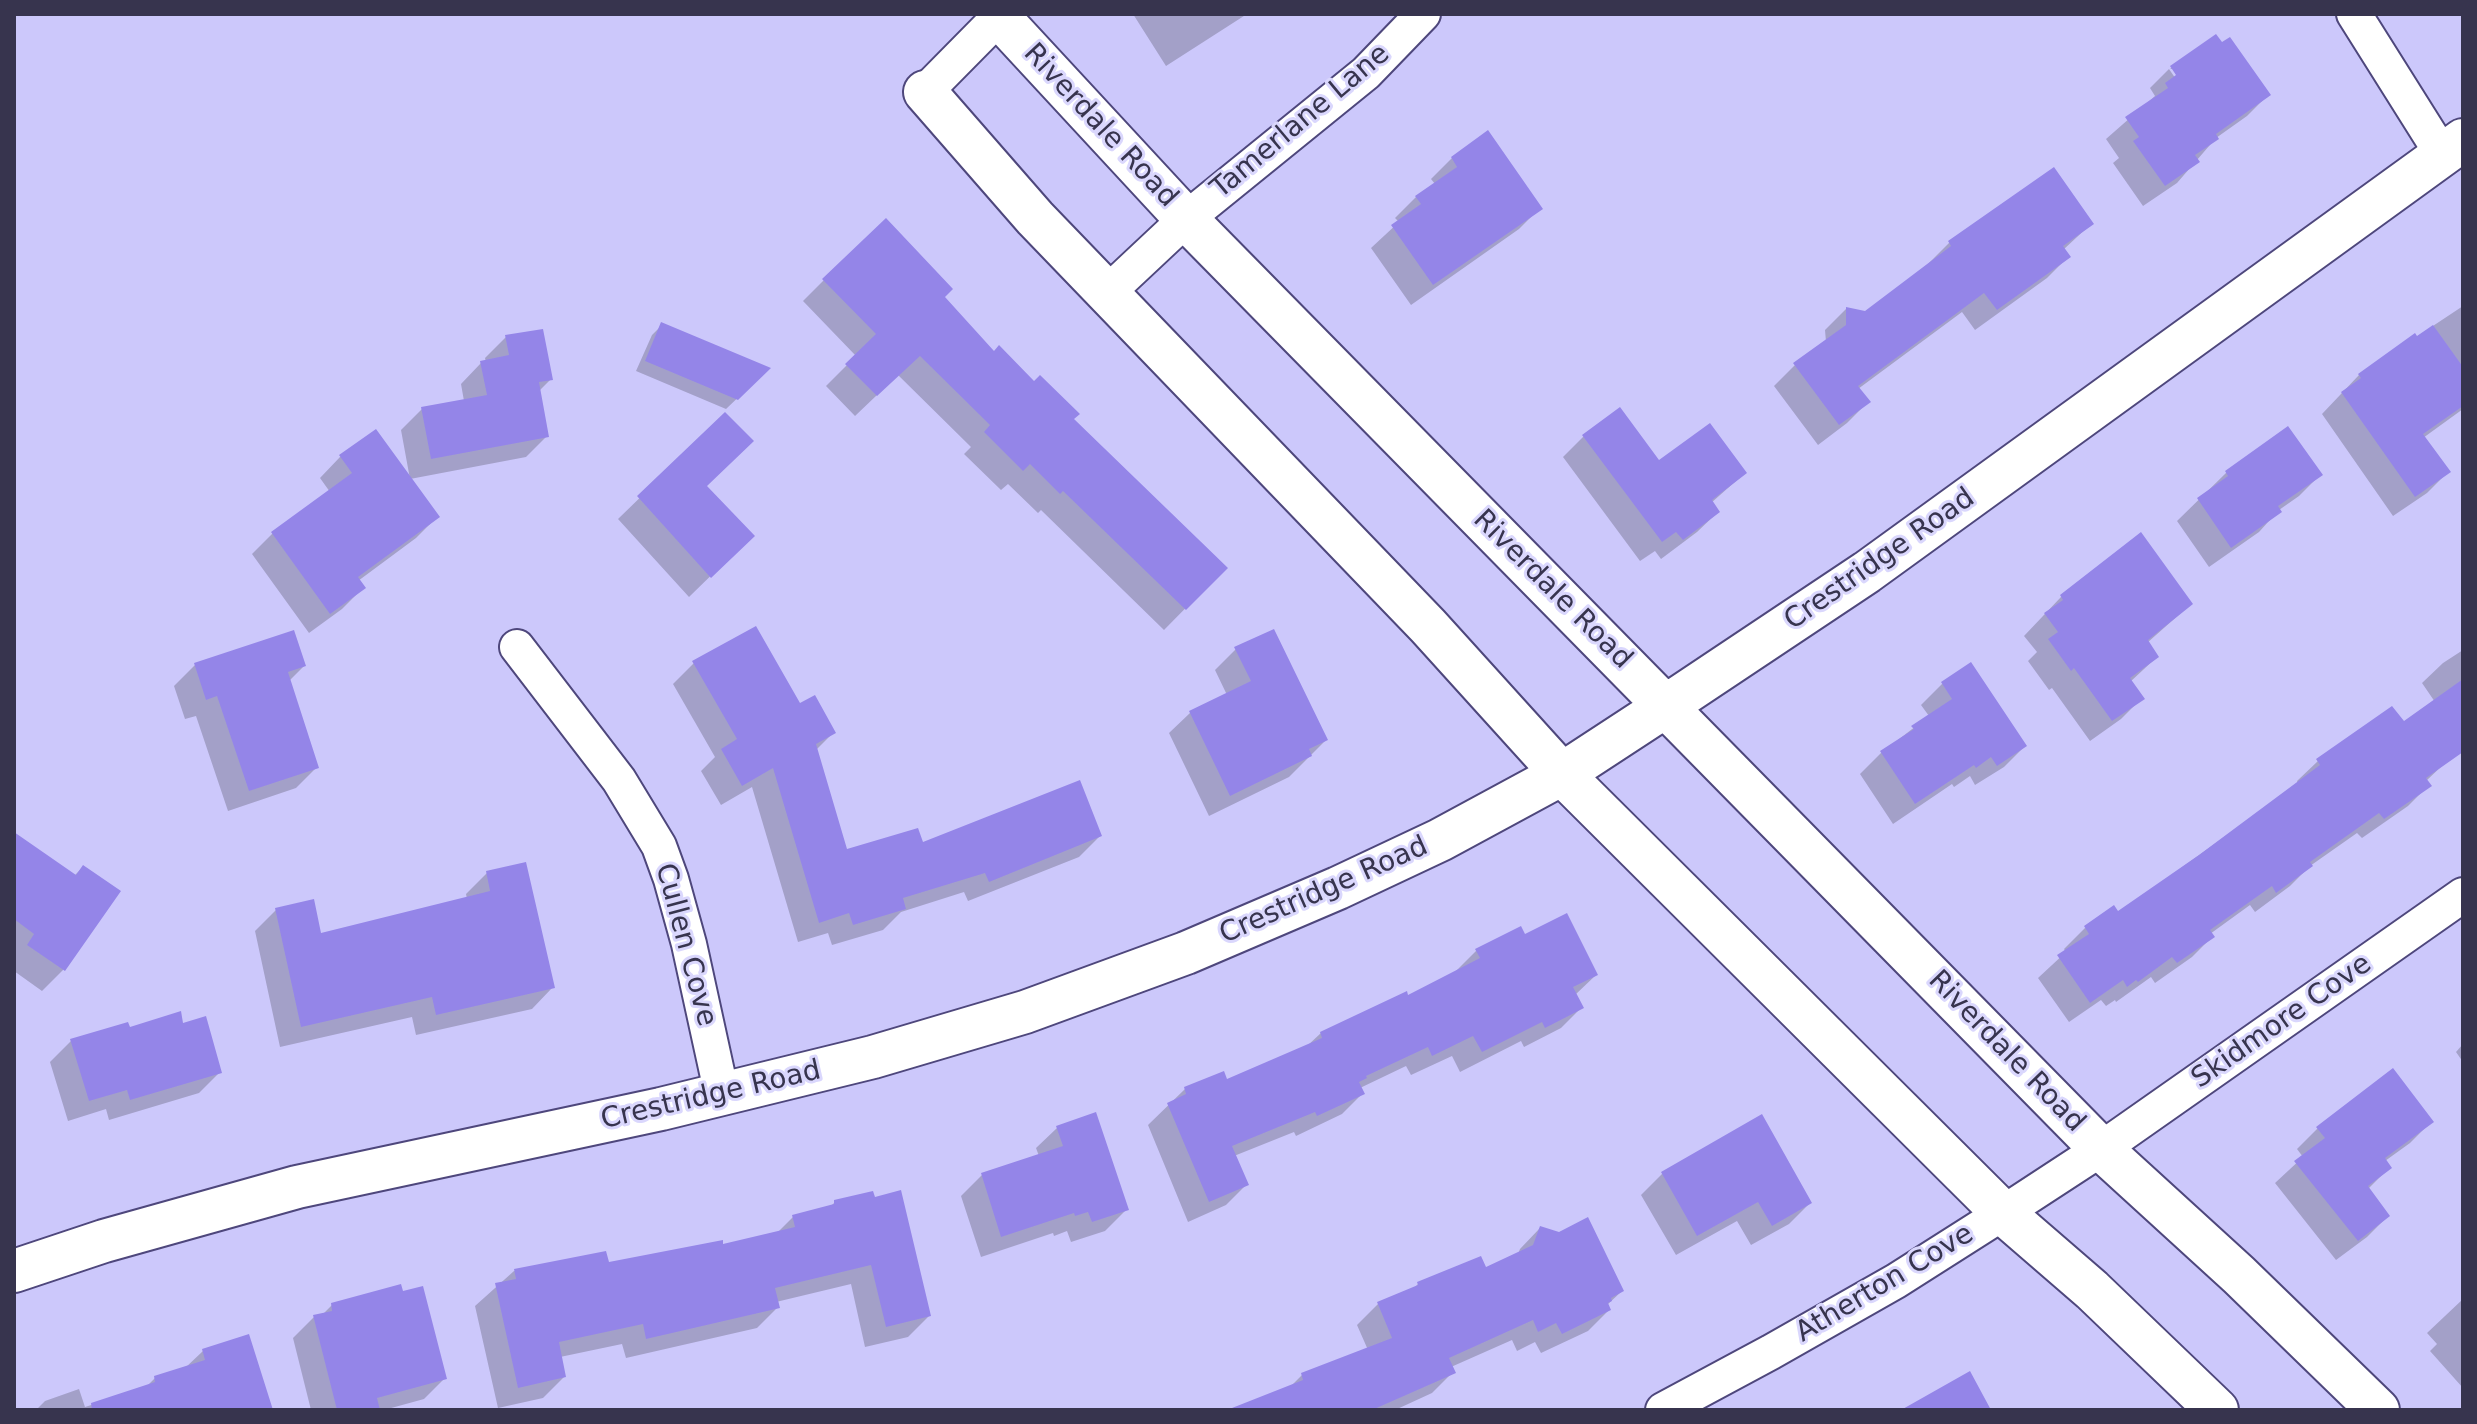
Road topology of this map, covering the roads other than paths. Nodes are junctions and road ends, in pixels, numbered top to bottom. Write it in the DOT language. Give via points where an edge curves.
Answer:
graph roads {
  1 [pos="1423,14"];
  2 [pos="2354,14"];
  3 [pos="999,17"];
  4 [pos="925,92"];
  5 [pos="2452,147"];
  6 [pos="1186,219"];
  7 [pos="1106,294"];
  8 [pos="517,647"];
  9 [pos="1666,706"];
  10 [pos="1562,774"];
  11 [pos="2463,895"];
  12 [pos="722,1095"];
  13 [pos="2101,1149"];
  14 [pos="2003,1213"];
  15 [pos="14,1271"];
  16 [pos="1663,1410"];
  17 [pos="2217,1410"];
  18 [pos="2378,1410"];
  1 -- 6 [label="street, Tamerlane Lane" via="1366,73"];
  2 -- 5 [label="street"];
  3 -- 4 [label="street, Riverdale Road"];
  3 -- 6 [label="street, Riverdale Road"];
  4 -- 7 [label="street, Riverdale Road"];
  5 -- 9 [label="street, Crestridge Road" via="1867,572"];
  6 -- 7 [label="street, Tamerlane Lane"];
  6 -- 9 [label="street, Riverdale Road"];
  7 -- 10 [label="street, Riverdale Road" via="1428,626"];
  8 -- 12 [label="street, Cullen Cove" via="619,780 659,846 689,944"];
  9 -- 10 [label="street, Crestridge Road"];
  9 -- 13 [label="street, Riverdale Road"];
  10 -- 12 [label="street, Crestridge Road" via="1402,858 1186,953 1025,1012"];
  10 -- 14 [label="street, Riverdale Road"];
  11 -- 13 [label="street, Skidmore Cove"];
  12 -- 15 [label="street, Crestridge Road" via="297,1187"];
  13 -- 14 [label="street, Atherton Cove"];
  13 -- 18 [label="street, Riverdale Road"];
  14 -- 16 [label="street, Atherton Cove" via="1896,1281"];
  14 -- 17 [label="street, Riverdale Road"];
}
